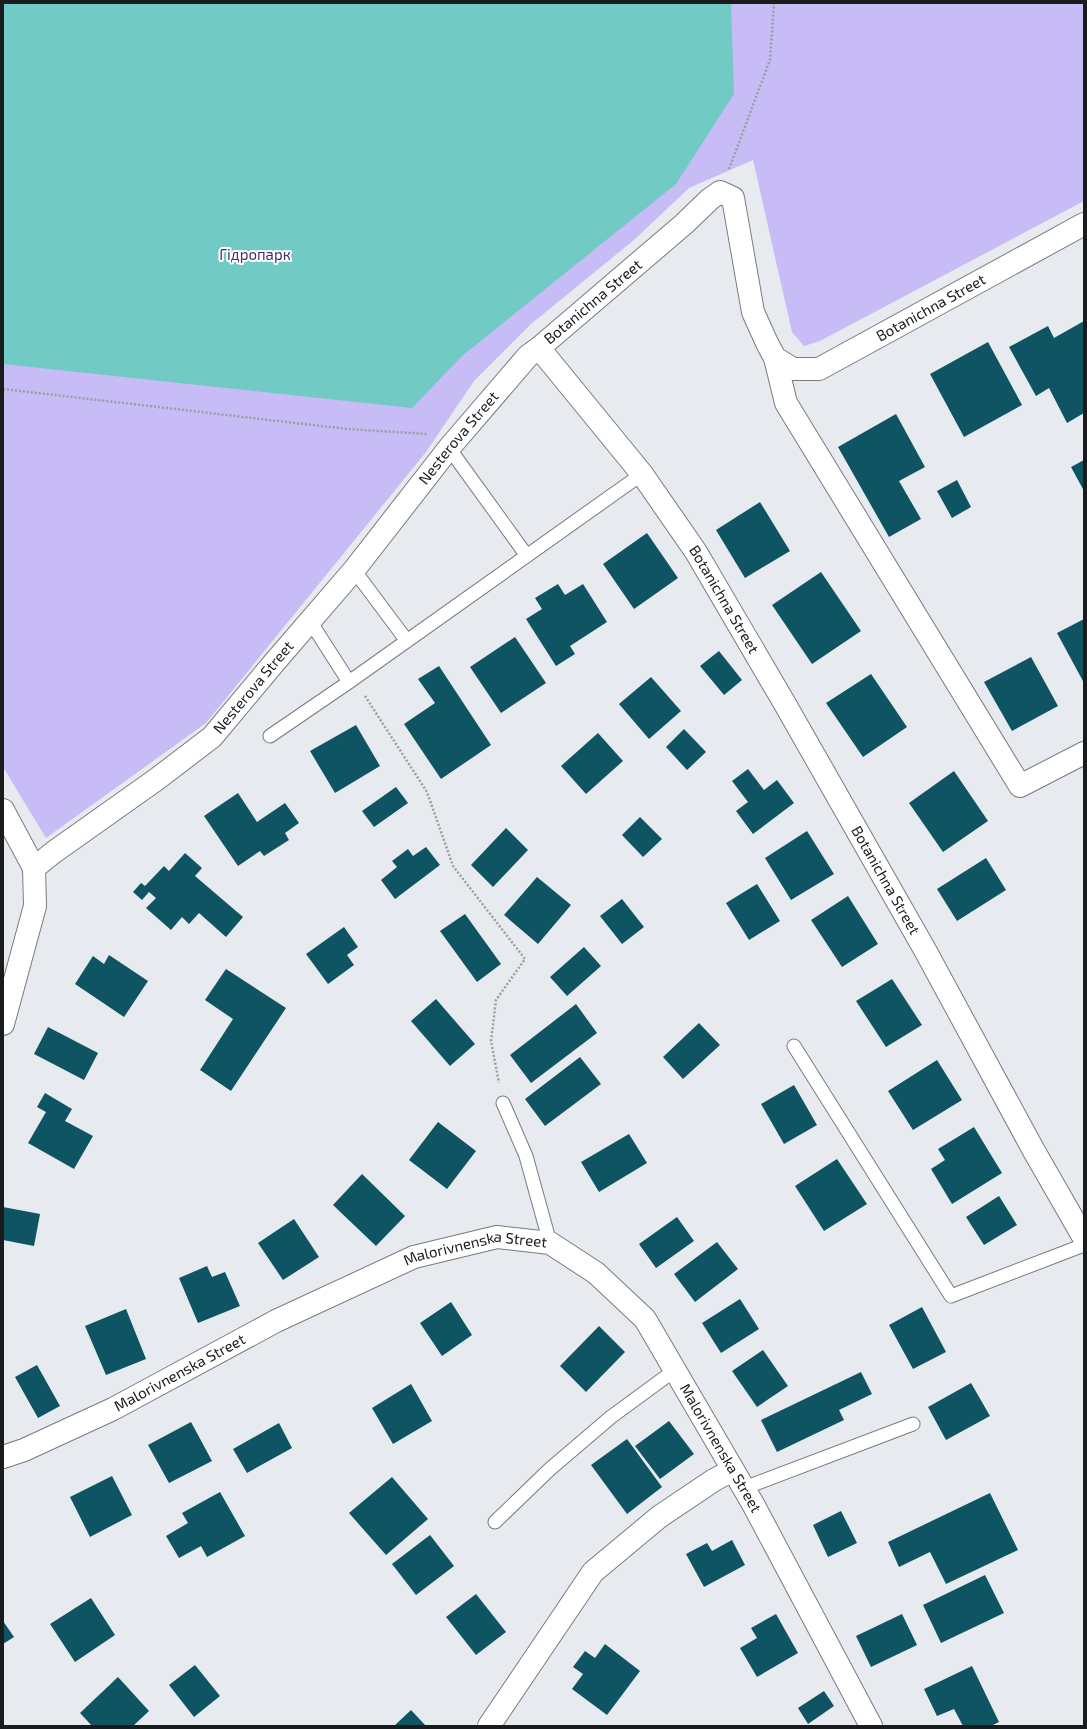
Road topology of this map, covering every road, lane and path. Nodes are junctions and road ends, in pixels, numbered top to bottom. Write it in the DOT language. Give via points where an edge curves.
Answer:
graph roads {
  1 [pos="774,3"];
  2 [pos="720,192"];
  3 [pos="1084,224"];
  4 [pos="539,348"];
  5 [pos="775,358"];
  6 [pos="3,389"];
  7 [pos="454,442"];
  8 [pos="642,474"];
  9 [pos="527,556"];
  10 [pos="354,570"];
  11 [pos="310,621"];
  12 [pos="407,642"];
  13 [pos="352,680"];
  14 [pos="270,736"];
  15 [pos="1084,753"];
  16 [pos="3,810"];
  17 [pos="34,868"];
  18 [pos="3,1024"];
  19 [pos="794,1046"];
  20 [pos="503,1103"];
  21 [pos="1084,1238"];
  22 [pos="550,1243"];
  23 [pos="1084,1246"];
  24 [pos="675,1370"];
  25 [pos="913,1424"];
  26 [pos="3,1457"];
  27 [pos="733,1470"];
  28 [pos="744,1488"];
  29 [pos="495,1522"];
  30 [pos="489,1726"];
  31 [pos="871,1726"];
  1 -- 2 [label="path" via="770,60"];
  2 -- 4 [label="street, Botanichna Street"];
  2 -- 5 [label="street" via="732,198 754,312"];
  3 -- 5 [label="street, Botanichna Street" via="819,369 793,368"];
  4 -- 7 [label="street, Nesterova Street" via="528,356"];
  4 -- 8 [label="street, Botanichna Street"];
  5 -- 15 [label="street" via="786,403 1020,786"];
  6 -- 7 [label="path"];
  7 -- 9 [label="lane"];
  7 -- 10 [label="street, Nesterova Street"];
  8 -- 9 [label="lane"];
  8 -- 21 [label="street, Botanichna Street" via="696,552 785,704"];
  9 -- 12 [label="lane"];
  10 -- 11 [label="street, Nesterova Street"];
  10 -- 12 [label="lane"];
  11 -- 13 [label="lane"];
  11 -- 17 [label="street, Nesterova Street" via="212,737"];
  12 -- 13 [label="lane"];
  13 -- 14 [label="lane"];
  13 -- 20 [label="path" via="427,792 453,866 525,959 496,1000 490,1040"];
  16 -- 17 [label="street"];
  17 -- 18 [label="street" via="35,906"];
  19 -- 23 [label="lane" via="951,1296"];
  20 -- 22 [label="lane" via="526,1156"];
  22 -- 24 [label="street, Malorivnenska Street" via="596,1272 645,1319"];
  22 -- 26 [label="street, Malorivnenska Street" via="497,1237 414,1257 276,1321 113,1409"];
  24 -- 27 [label="street, Malorivnenska Street"];
  24 -- 29 [label="lane" via="611,1417 550,1469"];
  25 -- 28 [label="lane"];
  27 -- 28 [label="street, Malorivnenska Street"];
  27 -- 30 [label="street" via="659,1517 593,1572"];
  28 -- 31 [label="street, Malorivnenska Street"];
}
